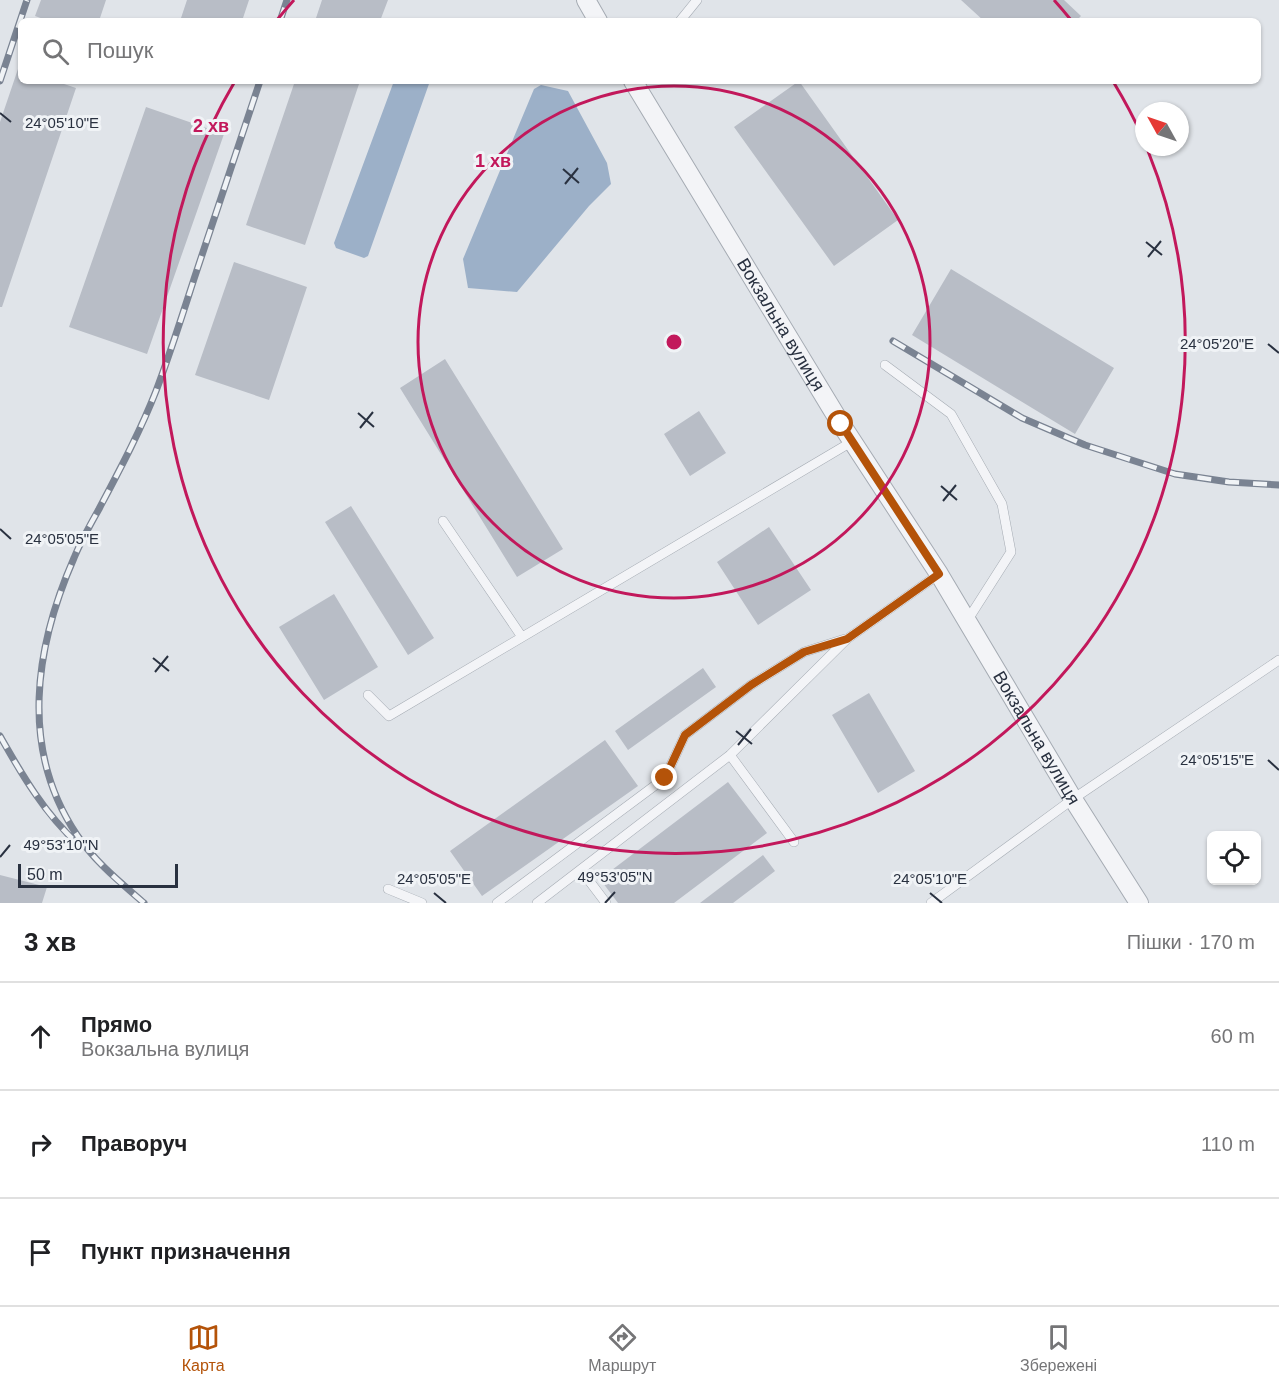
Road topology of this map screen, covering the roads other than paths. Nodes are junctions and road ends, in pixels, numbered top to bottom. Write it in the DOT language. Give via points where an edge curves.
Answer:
graph roads {
  1 [pos="585,0"];
  2 [pos="697,0"];
  3 [pos="596,18"];
  4 [pos="682,18"];
  5 [pos="635,84"];
  6 [pos="885,365"];
  7 [pos="853,441"];
  8 [pos="443,521"];
  9 [pos="939,574"];
  10 [pos="967,621"];
  11 [pos="522,637"];
  12 [pos="847,639"];
  13 [pos="1279,660"];
  14 [pos="368,695"];
  15 [pos="730,755"];
  16 [pos="1073,799"];
  17 [pos="794,842"];
  18 [pos="581,870"];
  19 [pos="388,889"];
  20 [pos="422,903"];
  21 [pos="497,903"];
  22 [pos="537,903"];
  23 [pos="606,903"];
  24 [pos="931,903"];
  25 [pos="1139,903"];
  1 -- 3 [label="street"];
  2 -- 4 [label="lane"];
  5 -- 7 [label="street, Вокзальна вулиця"];
  6 -- 10 [label="lane" via="951,414 1002,504 1011,552"];
  7 -- 9 [label="street, Вокзальна вулиця"];
  7 -- 11 [label="lane"];
  8 -- 11 [label="lane"];
  9 -- 10 [label="street, Вокзальна вулиця"];
  9 -- 12 [label="lane"];
  10 -- 16 [label="street, Вокзальна вулиця"];
  11 -- 14 [label="lane" via="389,716"];
  12 -- 15 [label="lane"];
  12 -- 21 [label="lane" via="804,652 751,685 685,735 665,778"];
  13 -- 16 [label="lane"];
  15 -- 17 [label="lane"];
  15 -- 18 [label="lane"];
  16 -- 24 [label="lane"];
  16 -- 25 [label="street, Вокзальна вулиця"];
  18 -- 22 [label="lane"];
  18 -- 23 [label="lane"];
  19 -- 20 [label="lane"];
}
